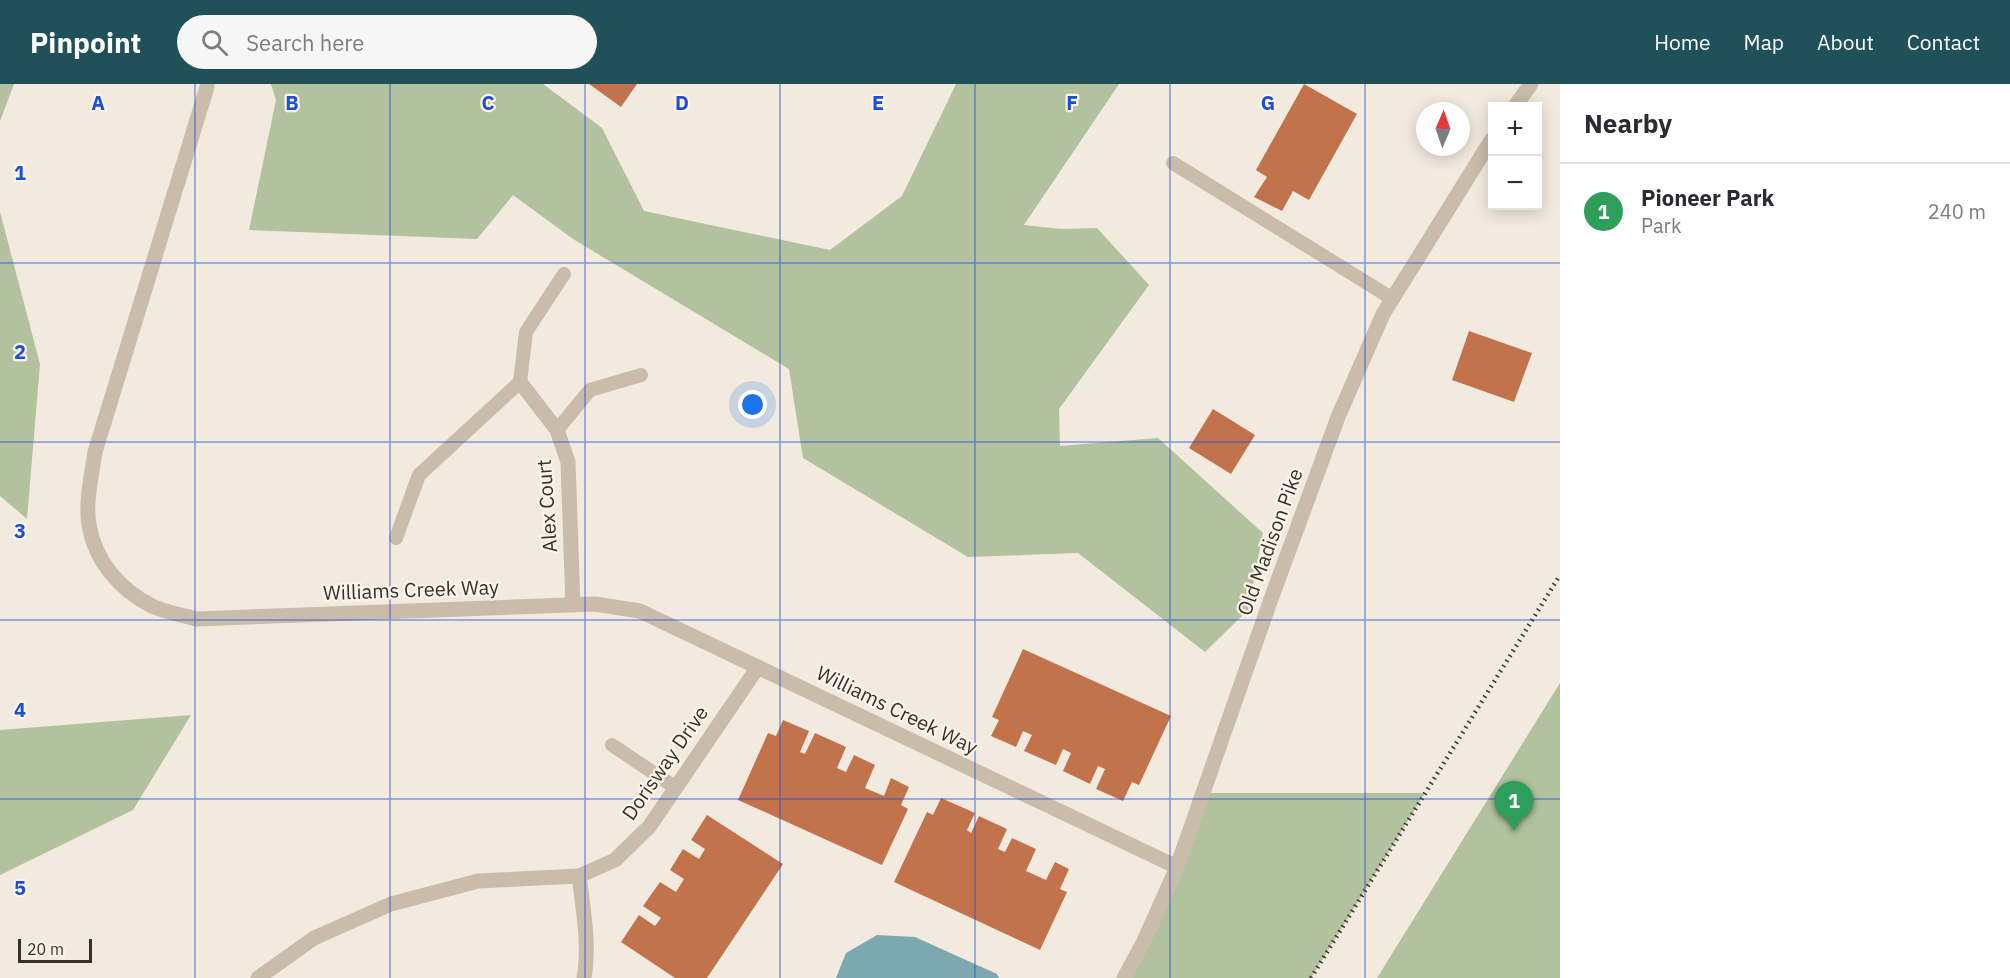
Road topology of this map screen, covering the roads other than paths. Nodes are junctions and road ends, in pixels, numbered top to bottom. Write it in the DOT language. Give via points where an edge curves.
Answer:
graph roads {
  1 [pos="1531,84"];
  2 [pos="207,87"];
  3 [pos="1518,102"];
  4 [pos="1488,146"];
  5 [pos="1173,163"];
  6 [pos="564,274"];
  7 [pos="1393,300"];
  8 [pos="641,375"];
  9 [pos="520,382"];
  10 [pos="557,430"];
  11 [pos="396,538"];
  12 [pos="573,605"];
  13 [pos="758,667"];
  14 [pos="612,746"];
  15 [pos="676,788"];
  16 [pos="1177,867"];
  17 [pos="579,876"];
  18 [pos="258,978"];
  19 [pos="584,978"];
  20 [pos="1124,978"];
  1 -- 3 [label="street"];
  2 -- 12 [label="street, Williams Creek Way" via="95,452 89,525 99,556 128,591 153,606 196,619"];
  4 -- 7 [label="street, Old Madison Pike"];
  5 -- 7 [label="lane"];
  6 -- 9 [label="lane" via="526,332"];
  7 -- 16 [label="street, Old Madison Pike" via="1383,314 1338,417"];
  8 -- 10 [label="lane" via="590,390"];
  9 -- 10 [label="street, Alex Court"];
  9 -- 11 [label="lane" via="419,475"];
  10 -- 12 [label="street, Alex Court" via="568,462"];
  12 -- 13 [label="street, Williams Creek Way" via="596,604 640,611"];
  13 -- 15 [label="street, Dorisway Drive"];
  13 -- 16 [label="street, Williams Creek Way"];
  14 -- 15 [label="lane"];
  15 -- 17 [label="street, Dorisway Drive" via="649,827 615,860"];
  16 -- 20 [label="street, Old Madison Pike"];
  17 -- 18 [label="street, Dorisway Drive" via="478,881 391,904 314,938"];
  17 -- 19 [label="street" via="586,930"];
}
